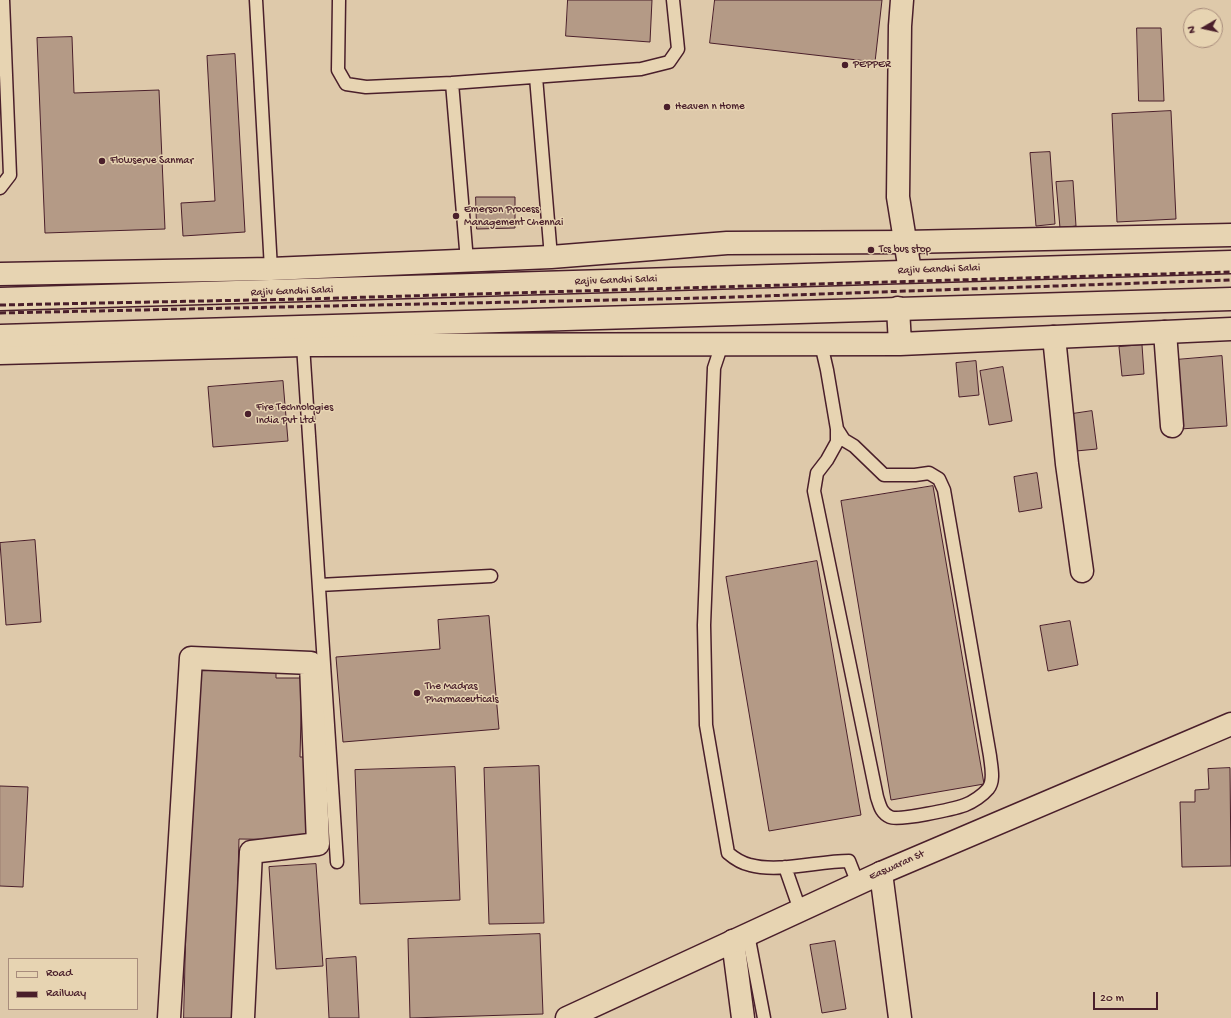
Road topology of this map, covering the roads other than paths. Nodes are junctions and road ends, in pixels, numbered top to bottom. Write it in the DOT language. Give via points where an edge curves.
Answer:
graph roads {
  1 [pos="3,0"];
  2 [pos="256,0"];
  3 [pos="339,0"];
  4 [pos="673,0"];
  5 [pos="902,0"];
  6 [pos="536,77"];
  7 [pos="452,83"];
  8 [pos="0,188"];
  9 [pos="1231,235"];
  10 [pos="905,242"];
  11 [pos="551,257"];
  12 [pos="467,261"];
  13 [pos="1231,262"];
  14 [pos="271,268"];
  15 [pos="910,271"];
  16 [pos="0,274"];
  17 [pos="0,299"];
  18 [pos="1231,299"];
  19 [pos="898,308"];
  20 [pos="1231,329"];
  21 [pos="1165,332"];
  22 [pos="0,336"];
  23 [pos="1054,337"];
  24 [pos="722,344"];
  25 [pos="821,344"];
  26 [pos="900,344"];
  27 [pos="304,345"];
  28 [pos="0,353"];
  29 [pos="1172,426"];
  30 [pos="837,429"];
  31 [pos="1082,571"];
  32 [pos="492,576"];
  33 [pos="319,585"];
  34 [pos="1231,724"];
  35 [pos="337,862"];
  36 [pos="785,867"];
  37 [pos="881,873"];
  38 [pos="858,884"];
  39 [pos="800,910"];
  40 [pos="741,938"];
  41 [pos="169,1018"];
  42 [pos="243,1018"];
  43 [pos="567,1018"];
  44 [pos="743,1018"];
  45 [pos="764,1018"];
  46 [pos="900,1018"];
  1 -- 8 [label="lane" via="10,175"];
  2 -- 14 [label="lane"];
  3 -- 7 [label="lane" via="338,70 346,84 366,87"];
  4 -- 6 [label="lane" via="678,49 669,62 640,69"];
  5 -- 10 [label="street" via="898,197"];
  6 -- 7 [label="lane"];
  6 -- 11 [label="lane"];
  7 -- 12 [label="lane"];
  9 -- 10 [label="street"];
  10 -- 11 [label="street" via="727,242"];
  10 -- 15 [label="street"];
  11 -- 12 [label="street"];
  12 -- 14 [label="street"];
  13 -- 15 [label="street, Rajiv Gandhi Salai"];
  14 -- 16 [label="street"];
  15 -- 17 [label="street, Rajiv Gandhi Salai"];
  18 -- 19 [label="street"];
  19 -- 22 [label="street"];
  19 -- 26 [label="street"];
  20 -- 21 [label="street"];
  21 -- 23 [label="street"];
  21 -- 29 [label="street"];
  23 -- 26 [label="street"];
  23 -- 31 [label="street" via="1067,464"];
  24 -- 25 [label="street"];
  24 -- 27 [label="street"];
  24 -- 36 [label="lane" via="714,368 704,625 706,725 728,854 750,866"];
  25 -- 26 [label="street"];
  25 -- 30 [label="lane"];
  27 -- 28 [label="street"];
  27 -- 33 [label="lane"];
  30 -- 30 [label="lane" via="837,442 817,472 814,491 881,811 890,817 907,818 966,805 989,788 992,777 944,490 940,479 930,473 884,475 854,446 844,440"];
  32 -- 33 [label="lane"];
  33 -- 35 [label="lane"];
  34 -- 37 [label="street, Easwaran St"];
  36 -- 38 [label="lane" via="849,861"];
  36 -- 39 [label="lane"];
  37 -- 38 [label="street, Easwaran St"];
  37 -- 46 [label="street"];
  38 -- 39 [label="street, Easwaran St"];
  39 -- 40 [label="street, Easwaran St"];
  40 -- 43 [label="street, Easwaran St"];
  40 -- 44 [label="street"];
  40 -- 45 [label="lane"];
  41 -- 42 [label="street" via="191,658 311,663 318,844 251,852"];
}
